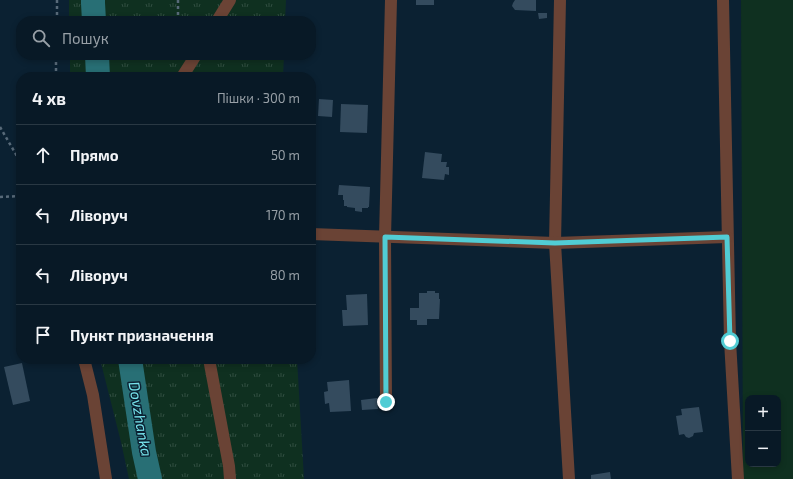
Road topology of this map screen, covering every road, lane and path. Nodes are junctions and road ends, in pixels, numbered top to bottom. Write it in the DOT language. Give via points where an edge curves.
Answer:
graph roads {
  1 [pos="57,0"];
  2 [pos="178,0"];
  3 [pos="230,0"];
  4 [pos="391,0"];
  5 [pos="560,0"];
  6 [pos="723,0"];
  7 [pos="57,16"];
  8 [pos="178,16"];
  9 [pos="220,16"];
  10 [pos="56,60"];
  11 [pos="193,60"];
  12 [pos="56,72"];
  13 [pos="185,72"];
  14 [pos="0,127"];
  15 [pos="16,154"];
  16 [pos="16,196"];
  17 [pos="0,197"];
  18 [pos="316,234"];
  19 [pos="385,237"];
  20 [pos="727,237"];
  21 [pos="555,243"];
  22 [pos="85,364"];
  23 [pos="210,364"];
  24 [pos="386,402"];
  25 [pos="106,479"];
  26 [pos="230,479"];
  27 [pos="569,479"];
  28 [pos="738,479"];
  1 -- 7 [label="path"];
  2 -- 8 [label="path"];
  3 -- 9 [label="street"];
  4 -- 19 [label="street"];
  5 -- 21 [label="street"];
  6 -- 20 [label="street"];
  10 -- 12 [label="path"];
  11 -- 13 [label="street"];
  14 -- 15 [label="path"];
  16 -- 17 [label="path"];
  18 -- 19 [label="street"];
  19 -- 21 [label="street"];
  19 -- 24 [label="street"];
  20 -- 21 [label="street"];
  20 -- 28 [label="street"];
  21 -- 27 [label="street"];
  22 -- 25 [label="street" via="93,395"];
  23 -- 26 [label="street"];
}
